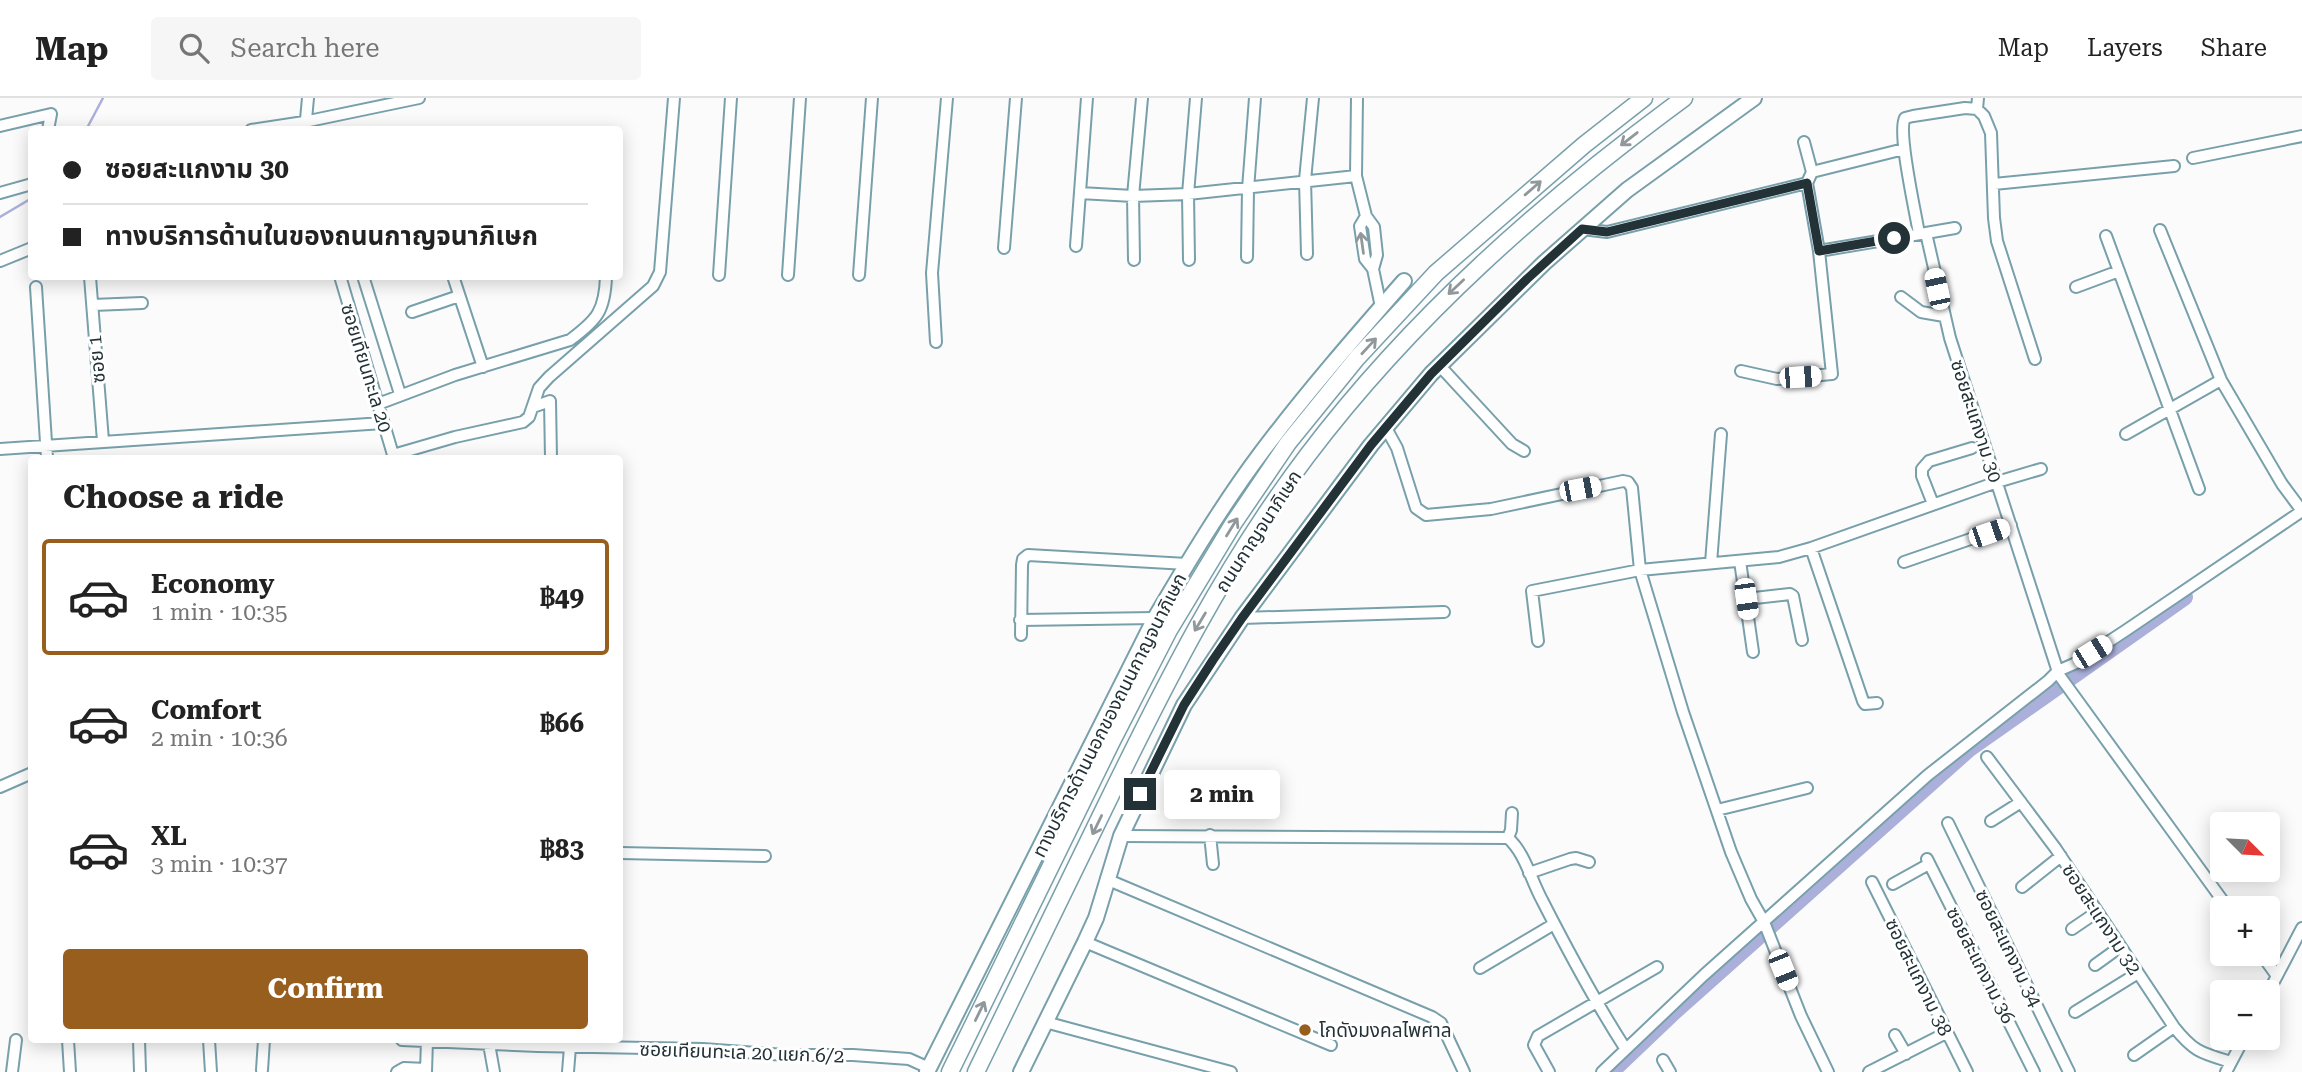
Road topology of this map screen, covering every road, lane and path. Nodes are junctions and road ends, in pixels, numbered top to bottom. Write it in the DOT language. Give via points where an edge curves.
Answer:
graph roads {
  1 [pos="308,98"];
  2 [pos="419,98"];
  3 [pos="674,98"];
  4 [pos="731,98"];
  5 [pos="800,98"];
  6 [pos="872,98"];
  7 [pos="947,98"];
  8 [pos="1016,98"];
  9 [pos="1087,98"];
  10 [pos="1142,98"];
  11 [pos="1196,98"];
  12 [pos="1255,98"];
  13 [pos="1313,98"];
  14 [pos="1357,98"];
  15 [pos="1644,98"];
  16 [pos="1684,98"];
  17 [pos="1754,98"];
  18 [pos="388,101"];
  19 [pos="1977,104"];
  20 [pos="0,125"];
  21 [pos="49,126"];
  22 [pos="304,126"];
  23 [pos="2302,136"];
  24 [pos="1804,142"];
  25 [pos="1904,149"];
  26 [pos="2193,158"];
  27 [pos="2174,166"];
  28 [pos="1812,172"];
  29 [pos="1356,176"];
  30 [pos="1305,180"];
  31 [pos="1807,183"];
  32 [pos="1994,184"];
  33 [pos="28,185"];
  34 [pos="1248,189"];
  35 [pos="1080,192"];
  36 [pos="0,193"];
  37 [pos="1188,194"];
  38 [pos="1133,196"];
  39 [pos="1955,228"];
  40 [pos="1582,229"];
  41 [pos="2160,230"];
  42 [pos="1923,234"];
  43 [pos="2106,236"];
  44 [pos="1076,246"];
  45 [pos="1004,248"];
  46 [pos="28,250"];
  47 [pos="1819,251"];
  48 [pos="1307,254"];
  49 [pos="1247,257"];
  50 [pos="1134,260"];
  51 [pos="1189,260"];
  52 [pos="0,261"];
  53 [pos="2119,271"];
  54 [pos="719,275"];
  55 [pos="788,275"];
  56 [pos="859,275"];
  57 [pos="90,280"];
  58 [pos="341,280"];
  59 [pos="364,280"];
  60 [pos="454,280"];
  61 [pos="606,280"];
  62 [pos="1404,281"];
  63 [pos="36,287"];
  64 [pos="2076,287"];
  65 [pos="459,296"];
  66 [pos="1901,297"];
  67 [pos="142,303"];
  68 [pos="93,305"];
  69 [pos="1381,307"];
  70 [pos="412,312"];
  71 [pos="1944,316"];
  72 [pos="936,342"];
  73 [pos="2035,359"];
  74 [pos="1439,365"];
  75 [pos="483,367"];
  76 [pos="1741,371"];
  77 [pos="2221,380"];
  78 [pos="400,394"];
  79 [pos="378,404"];
  80 [pos="533,407"];
  81 [pos="2170,408"];
  82 [pos="383,423"];
  83 [pos="1386,428"];
  84 [pos="1721,433"];
  85 [pos="2126,434"];
  86 [pos="103,441"];
  87 [pos="46,445"];
  88 [pos="1972,448"];
  89 [pos="0,449"];
  90 [pos="1524,452"];
  91 [pos="47,455"];
  92 [pos="393,455"];
  93 [pos="400,455"];
  94 [pos="551,455"];
  95 [pos="2041,469"];
  96 [pos="1997,482"];
  97 [pos="2199,489"];
  98 [pos="1933,504"];
  99 [pos="2302,511"];
  100 [pos="2011,525"];
  101 [pos="1811,548"];
  102 [pos="1740,561"];
  103 [pos="1904,562"];
  104 [pos="1711,563"];
  105 [pos="1187,564"];
  106 [pos="1640,570"];
  107 [pos="1529,577"];
  108 [pos="1532,591"];
  109 [pos="1746,599"];
  110 [pos="1444,612"];
  111 [pos="1155,618"];
  112 [pos="1242,618"];
  113 [pos="1020,620"];
  114 [pos="1021,635"];
  115 [pos="1802,640"];
  116 [pos="1538,641"];
  117 [pos="1753,652"];
  118 [pos="2058,673"];
  119 [pos="1877,703"];
  120 [pos="1987,757"];
  121 [pos="28,775"];
  122 [pos="0,787"];
  123 [pos="1807,788"];
  124 [pos="2021,802"];
  125 [pos="1717,810"];
  126 [pos="1512,813"];
  127 [pos="1991,821"];
  128 [pos="1948,823"];
  129 [pos="1210,835"];
  130 [pos="1121,836"];
  131 [pos="1508,838"];
  132 [pos="623,853"];
  133 [pos="765,856"];
  134 [pos="2061,856"];
  135 [pos="1589,862"];
  136 [pos="1213,864"];
  137 [pos="1529,873"];
  138 [pos="1106,879"];
  139 [pos="1872,882"];
  140 [pos="1893,884"];
  141 [pos="2022,887"];
  142 [pos="2219,896"];
  143 [pos="2097,912"];
  144 [pos="1763,922"];
  145 [pos="1555,924"];
  146 [pos="2302,928"];
  147 [pos="2072,929"];
  148 [pos="1085,943"];
  149 [pos="2120,947"];
  150 [pos="2095,965"];
  151 [pos="2270,966"];
  152 [pos="1657,967"];
  153 [pos="1480,968"];
  154 [pos="2138,973"];
  155 [pos="2277,976"];
  156 [pos="2275,980"];
  157 [pos="1596,1003"];
  158 [pos="2075,1012"];
  159 [pos="1045,1022"];
  160 [pos="2174,1027"];
  161 [pos="1946,1033"];
  162 [pos="1895,1035"];
  163 [pos="16,1040"];
  164 [pos="68,1043"];
  165 [pos="139,1043"];
  166 [pos="209,1043"];
  167 [pos="264,1043"];
  168 [pos="427,1043"];
  169 [pos="468,1043"];
  170 [pos="489,1044"];
  171 [pos="1331,1045"];
  172 [pos="570,1047"];
  173 [pos="1625,1048"];
  174 [pos="2238,1050"];
  175 [pos="1906,1054"];
  176 [pos="2134,1055"];
  177 [pos="1663,1060"];
  178 [pos="2229,1067"];
  179 [pos="2032,1068"];
  180 [pos="262,1070"];
  181 [pos="426,1070"];
  182 [pos="928,1070"];
  183 [pos="12,1072"];
  184 [pos="70,1072"];
  185 [pos="140,1072"];
  186 [pos="211,1072"];
  187 [pos="397,1072"];
  188 [pos="494,1072"];
  189 [pos="568,1072"];
  190 [pos="950,1072"];
  191 [pos="976,1072"];
  192 [pos="1021,1072"];
  193 [pos="1231,1072"];
  194 [pos="1464,1072"];
  195 [pos="1549,1072"];
  196 [pos="1602,1072"];
  197 [pos="1670,1072"];
  198 [pos="1828,1072"];
  199 [pos="1870,1072"];
  200 [pos="1967,1072"];
  201 [pos="2021,1072"];
  202 [pos="2069,1072"];
  1 -- 22 [label="street"];
  2 -- 18 [label="street"];
  3 -- 80 [label="street" via="658,279 549,377 539,388"];
  4 -- 54 [label="street"];
  5 -- 55 [label="street"];
  6 -- 56 [label="street"];
  7 -- 72 [label="street" via="932,272"];
  8 -- 45 [label="street"];
  9 -- 35 [label="street"];
  10 -- 38 [label="street"];
  11 -- 37 [label="street"];
  12 -- 34 [label="street"];
  13 -- 30 [label="street"];
  14 -- 29 [label="street"];
  190 -- 15 [label="highway, ถนนกาญจนาภิเษก, one-way" via="1169,630 1288,443 1357,358 1436,273"];
  16 -- 191 [label="highway, ถนนกาญจนาภิเษก, one-way" via="1599,162 1454,288 1377,370 1306,457 1189,639"];
  17 -- 40 [label="main road" via="1627,190"];
  18 -- 22 [label="street"];
  19 -- 25 [label="street, ซอยสะแกงาม 30" via="1905,118"];
  19 -- 32 [label="street" via="1991,133"];
  20 -- 21 [label="street" via="51,114"];
  23 -- 26 [label="street"];
  24 -- 28 [label="street"];
  25 -- 28 [label="street"];
  25 -- 42 [label="street, ซอยสะแกงาม 30"];
  27 -- 32 [label="street"];
  28 -- 31 [label="street"];
  29 -- 30 [label="street"];
  29 -- 69 [label="street" via="1366,216 1374,227 1377,256 1373,269"];
  30 -- 34 [label="street"];
  30 -- 48 [label="street"];
  31 -- 40 [label="street" via="1607,232"];
  31 -- 47 [label="street"];
  32 -- 73 [label="street" via="1997,241"];
  33 -- 36 [label="street"];
  34 -- 37 [label="street"];
  34 -- 49 [label="street"];
  35 -- 38 [label="street"];
  35 -- 44 [label="street"];
  37 -- 38 [label="street"];
  37 -- 51 [label="street"];
  38 -- 50 [label="street"];
  39 -- 42 [label="street"];
  40 -- 74 [label="main road"];
  41 -- 77 [label="street"];
  42 -- 47 [label="street"];
  42 -- 71 [label="street, ซอยสะแกงาม 30"];
  43 -- 53 [label="street"];
  46 -- 52 [label="street"];
  47 -- 76 [label="street" via="1832,374 1777,379"];
  53 -- 64 [label="street"];
  53 -- 81 [label="street"];
  57 -- 68 [label="street, ซอย 1"];
  58 -- 79 [label="street, ซอยเทียนทะเล 20"];
  59 -- 78 [label="street"];
  60 -- 65 [label="street"];
  61 -- 75 [label="street" via="598,314 569,340"];
  62 -- 69 [label="main road, ทางบริการด้านนอกของถนนกาญจนาภิเษก"];
  63 -- 87 [label="street"];
  65 -- 70 [label="street"];
  65 -- 75 [label="street"];
  66 -- 71 [label="street" via="1921,312"];
  67 -- 68 [label="street"];
  68 -- 86 [label="street, ซอย 1"];
  69 -- 105 [label="main road, ทางบริการด้านนอกของถนนกาญจนาภิเษก" via="1261,453"];
  71 -- 96 [label="street, ซอยสะแกงาม 30"];
  74 -- 83 [label="main road"];
  74 -- 90 [label="street"];
  75 -- 78 [label="street"];
  77 -- 81 [label="street"];
  77 -- 99 [label="street"];
  78 -- 79 [label="street"];
  79 -- 82 [label="street, ซอยเทียนทะเล 20"];
  80 -- 93 [label="street" via="523,422"];
  80 -- 94 [label="street" via="550,401"];
  81 -- 85 [label="street"];
  81 -- 97 [label="street"];
  82 -- 86 [label="street"];
  82 -- 92 [label="street, ซอยเทียนทะเล 20"];
  83 -- 106 [label="street" via="1398,448 1416,508 1426,515 1491,509 1628,482"];
  83 -- 112 [label="main road"];
  84 -- 104 [label="street"];
  86 -- 87 [label="street"];
  87 -- 89 [label="street"];
  87 -- 91 [label="street"];
  88 -- 98 [label="street" via="1929,461 1922,468"];
  95 -- 96 [label="street"];
  96 -- 98 [label="street"];
  96 -- 100 [label="street, ซอยสะแกงาม 30"];
  98 -- 101 [label="street"];
  99 -- 118 [label="street"];
  100 -- 103 [label="street"];
  100 -- 118 [label="street, ซอยสะแกงาม 30"];
  101 -- 102 [label="street"];
  101 -- 119 [label="street" via="1863,701"];
  102 -- 104 [label="street"];
  102 -- 109 [label="street"];
  104 -- 106 [label="street"];
  105 -- 111 [label="main road, ทางบริการด้านนอกของถนนกาญจนาภิเษก"];
  105 -- 113 [label="street" via="1028,555 1022,565"];
  106 -- 108 [label="street"];
  106 -- 125 [label="street"];
  107 -- 108 [label="street"];
  108 -- 116 [label="street"];
  109 -- 115 [label="street" via="1793,596"];
  109 -- 117 [label="street"];
  110 -- 112 [label="street"];
  111 -- 113 [label="street"];
  111 -- 182 [label="main road, ทางบริการด้านนอกของถนนกาญจนาภิเษก"];
  112 -- 130 [label="main road" via="1184,705"];
  113 -- 114 [label="street"];
  118 -- 142 [label="street, ซอยสะแกงาม 30"];
  118 -- 144 [label="street" via="1928,775"];
  120 -- 124 [label="street, ซอยสะแกงาม 32"];
  121 -- 122 [label="street"];
  123 -- 125 [label="street"];
  124 -- 127 [label="street"];
  124 -- 134 [label="street, ซอยสะแกงาม 32"];
  125 -- 144 [label="street"];
  126 -- 131 [label="street"];
  128 -- 202 [label="street, ซอยสะแกงาม 34"];
  129 -- 130 [label="street"];
  129 -- 131 [label="street"];
  129 -- 136 [label="street"];
  130 -- 138 [label="main road"];
  131 -- 137 [label="street"];
  132 -- 133 [label="street"];
  134 -- 141 [label="street"];
  134 -- 143 [label="street, ซอยสะแกงาม 32"];
  135 -- 137 [label="street" via="1570,859"];
  137 -- 145 [label="street"];
  138 -- 148 [label="main road"];
  138 -- 194 [label="street" via="1432,1017 1441,1023"];
  139 -- 161 [label="street, ซอยสะแกงาม 38"];
  140 -- 179 [label="street, ซอยสะแกงาม 36" via="1928,862"];
  143 -- 147 [label="street"];
  143 -- 149 [label="street, ซอยสะแกงาม 32"];
  144 -- 173 [label="street"];
  144 -- 198 [label="street"];
  145 -- 153 [label="street"];
  145 -- 157 [label="street"];
  146 -- 155 [label="street"];
  148 -- 159 [label="main road"];
  148 -- 171 [label="street"];
  149 -- 150 [label="street"];
  149 -- 154 [label="street, ซอยสะแกงาม 32"];
  151 -- 155 [label="street"];
  152 -- 157 [label="street"];
  154 -- 158 [label="street"];
  154 -- 160 [label="street, ซอยสะแกงาม 32"];
  155 -- 156 [label="street"];
  157 -- 173 [label="street"];
  157 -- 195 [label="street" via="1535,1040"];
  159 -- 192 [label="main road"];
  159 -- 193 [label="street"];
  160 -- 176 [label="street"];
  160 -- 178 [label="street, ซอยสะแกงาม 32" via="2189,1046"];
  161 -- 175 [label="street"];
  161 -- 200 [label="street, ซอยสะแกงาม 38"];
  162 -- 175 [label="street"];
  163 -- 183 [label="street"];
  164 -- 184 [label="street"];
  165 -- 185 [label="street"];
  166 -- 186 [label="street"];
  167 -- 180 [label="street"];
  168 -- 181 [label="street"];
  169 -- 170 [label="street, ซอยเทียนทะเล 20 แยก 6/2"];
  170 -- 172 [label="street, ซอยเทียนทะเล 20 แยก 6/2"];
  170 -- 188 [label="street"];
  172 -- 182 [label="street, ซอยเทียนทะเล 20 แยก 6/2" via="853,1055 909,1059"];
  172 -- 189 [label="street"];
  173 -- 196 [label="street"];
  174 -- 178 [label="street"];
  175 -- 199 [label="street"];
  177 -- 197 [label="street"];
  179 -- 201 [label="street"];
  181 -- 187 [label="street" via="404,1068"];
}
